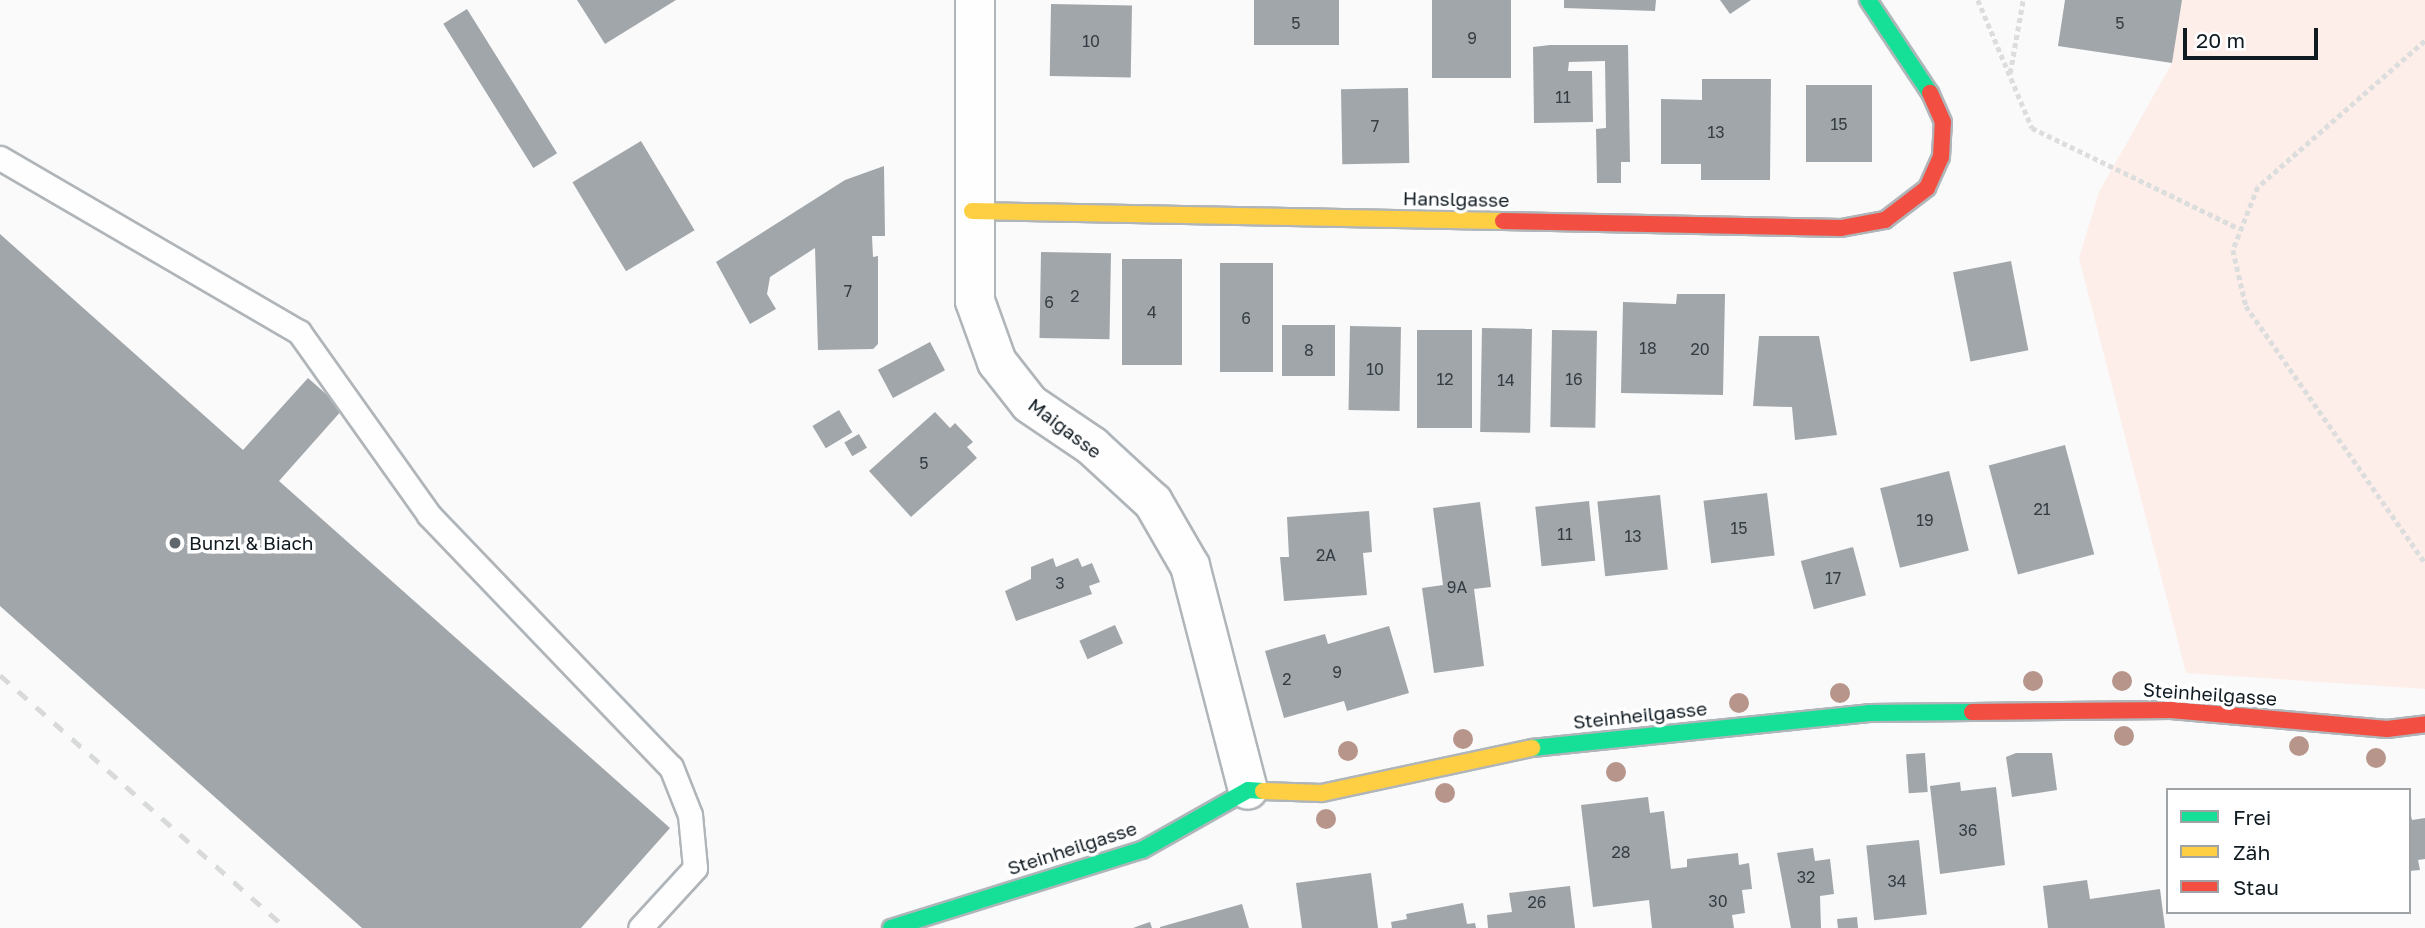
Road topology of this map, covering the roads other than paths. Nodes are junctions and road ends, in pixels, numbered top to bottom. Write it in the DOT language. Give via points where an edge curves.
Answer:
graph roads {
  1 [pos="1868,0"];
  2 [pos="972,1"];
  3 [pos="0,158"];
  4 [pos="972,211"];
  5 [pos="2425,724"];
  6 [pos="1248,790"];
  7 [pos="640,928"];
  8 [pos="891,928"];
  1 -- 4 [label="street, Hanslgasse" via="1928,86 1943,122 1941,157 1927,188 1885,220 1841,228"];
  2 -- 4 [label="street, Maigasse"];
  3 -- 7 [label="lane" via="299,332 429,514 671,767 690,815 695,868"];
  4 -- 6 [label="street, Maigasse" via="975,301 997,362 1030,404 1092,446 1153,502 1190,566"];
  5 -- 6 [label="street, Steinheilgasse" via="2388,729 2171,710 1869,713 1518,749 1322,793"];
  6 -- 8 [label="street, Steinheilgasse" via="1142,850"];
}
